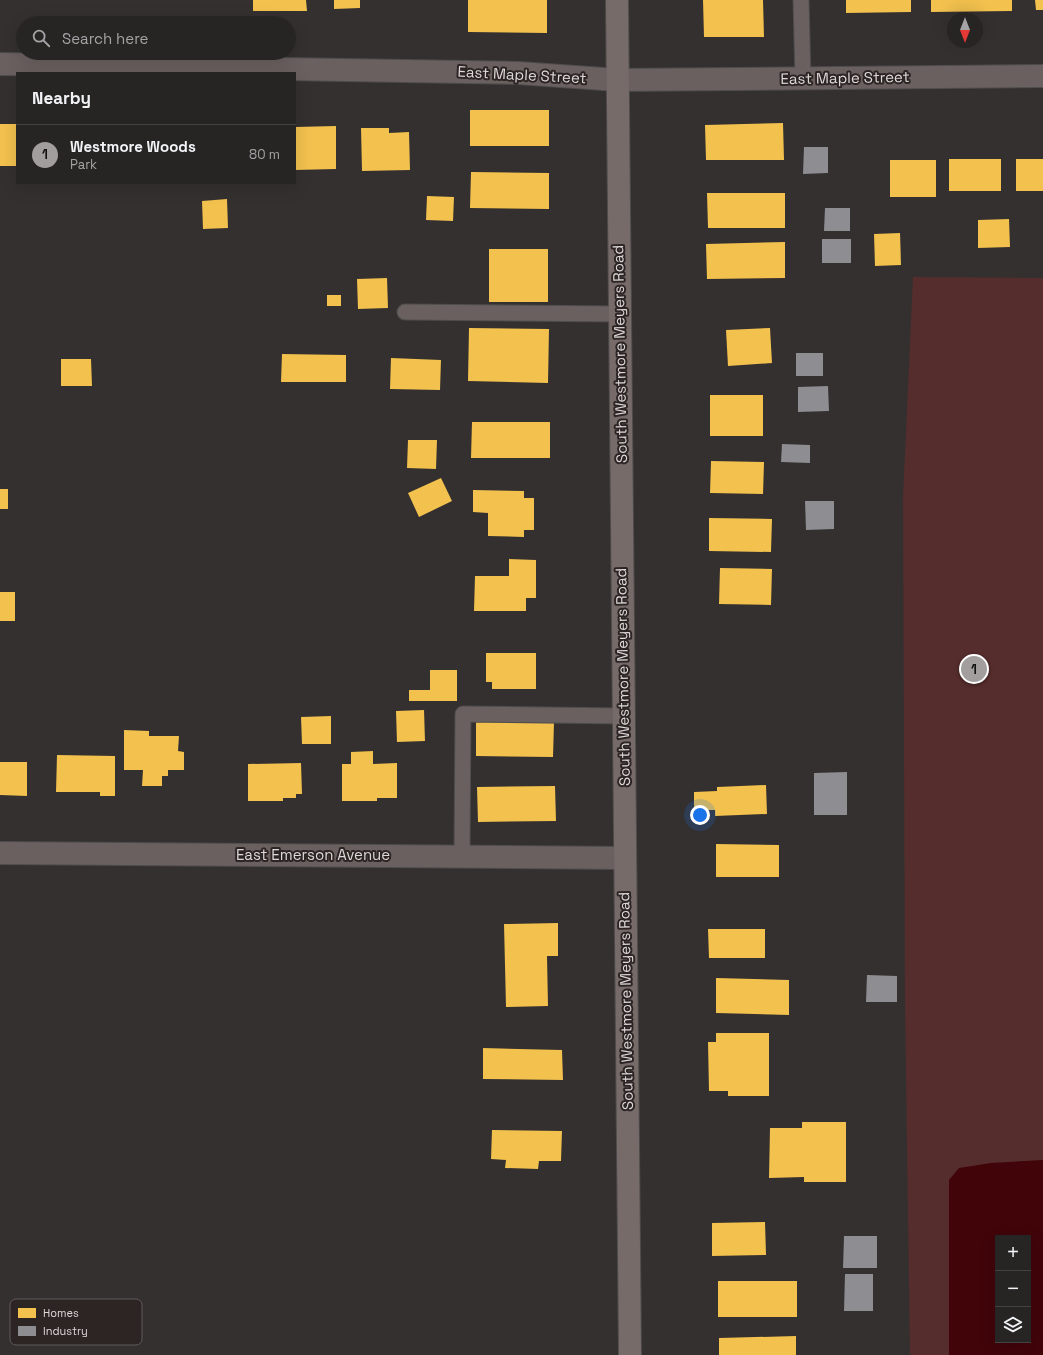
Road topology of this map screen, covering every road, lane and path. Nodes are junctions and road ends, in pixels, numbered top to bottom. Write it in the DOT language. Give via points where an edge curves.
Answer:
graph roads {
  1 [pos="617,0"];
  2 [pos="801,0"];
  3 [pos="0,64"];
  4 [pos="1043,76"];
  5 [pos="803,79"];
  6 [pos="618,80"];
  7 [pos="404,312"];
  8 [pos="620,314"];
  9 [pos="624,716"];
  10 [pos="0,853"];
  11 [pos="462,856"];
  12 [pos="625,858"];
  13 [pos="630,1355"];
  1 -- 6 [label="street, South Westmore Meyers Road"];
  2 -- 5 [label="lane"];
  3 -- 6 [label="street, East Maple Street" via="518,73"];
  4 -- 5 [label="street, East Maple Street"];
  5 -- 6 [label="street, East Maple Street"];
  6 -- 8 [label="street, South Westmore Meyers Road"];
  7 -- 8 [label="lane"];
  8 -- 9 [label="street, South Westmore Meyers Road"];
  9 -- 11 [label="lane" via="462,714"];
  9 -- 12 [label="street, South Westmore Meyers Road"];
  10 -- 11 [label="street, East Emerson Avenue"];
  11 -- 12 [label="street, East Emerson Avenue"];
  12 -- 13 [label="street, South Westmore Meyers Road"];
}
